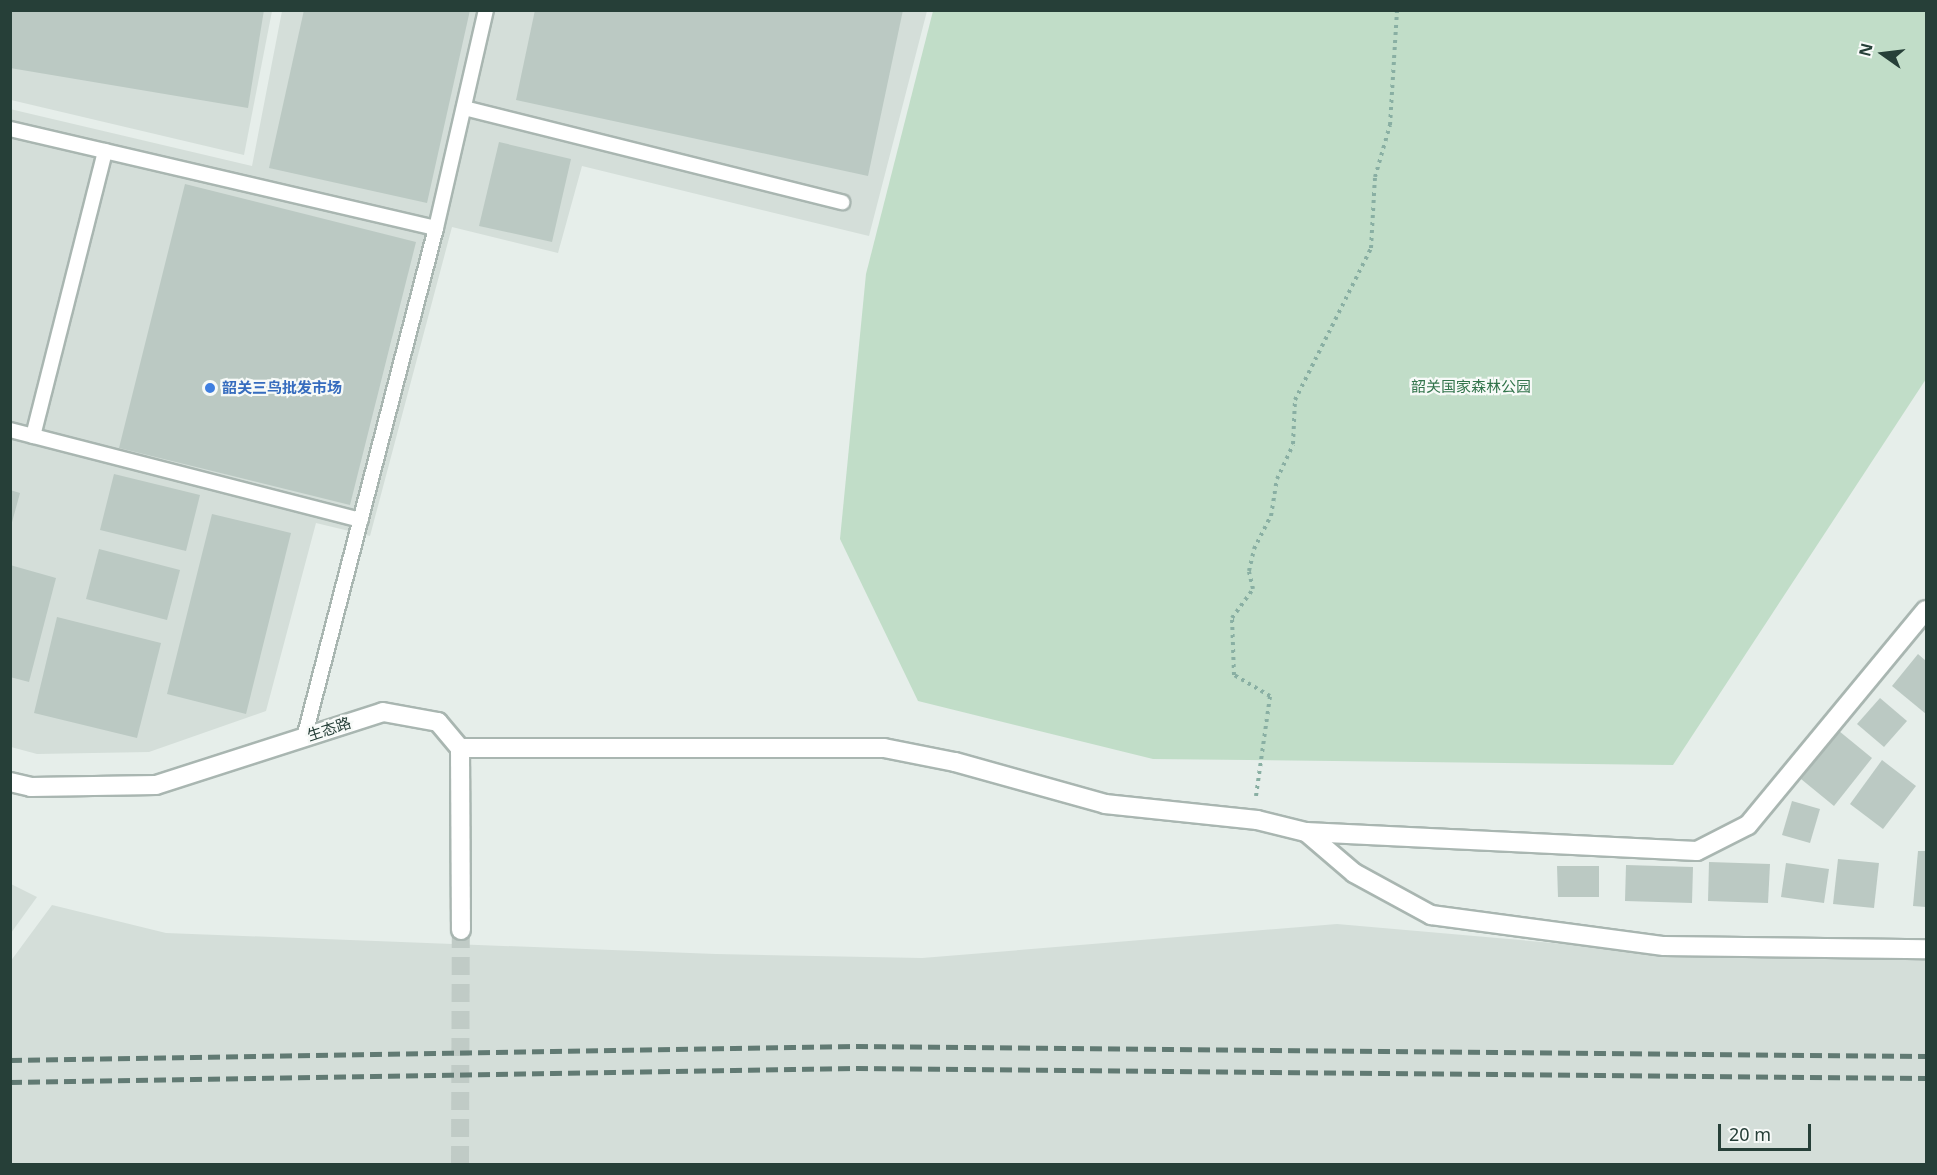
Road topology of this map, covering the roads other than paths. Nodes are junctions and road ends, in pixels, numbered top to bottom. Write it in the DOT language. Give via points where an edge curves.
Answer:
graph roads {
  1 [pos="486,10"];
  2 [pos="464,108"];
  3 [pos="10,129"];
  4 [pos="105,151"];
  5 [pos="842,202"];
  6 [pos="436,228"];
  7 [pos="10,430"];
  8 [pos="33,436"];
  9 [pos="361,520"];
  10 [pos="1926,610"];
  11 [pos="304,738"];
  12 [pos="460,748"];
  13 [pos="10,782"];
  14 [pos="1306,832"];
  15 [pos="461,930"];
  16 [pos="1926,949"];
  1 -- 2 [label="lane"];
  2 -- 5 [label="lane"];
  2 -- 6 [label="lane"];
  3 -- 4 [label="lane"];
  4 -- 6 [label="lane"];
  4 -- 8 [label="lane"];
  6 -- 9 [label="lane"];
  7 -- 8 [label="lane"];
  8 -- 9 [label="lane"];
  9 -- 11 [label="lane"];
  10 -- 14 [label="street" via="1748,825 1697,851"];
  11 -- 12 [label="street, 生态路" via="383,712 438,722"];
  11 -- 13 [label="street, 生态路" via="156,785 31,787"];
  12 -- 14 [label="street" via="884,748 955,762 1105,804 1257,820"];
  12 -- 15 [label="street"];
  14 -- 16 [label="street" via="1354,873 1431,915 1664,946"];
}
